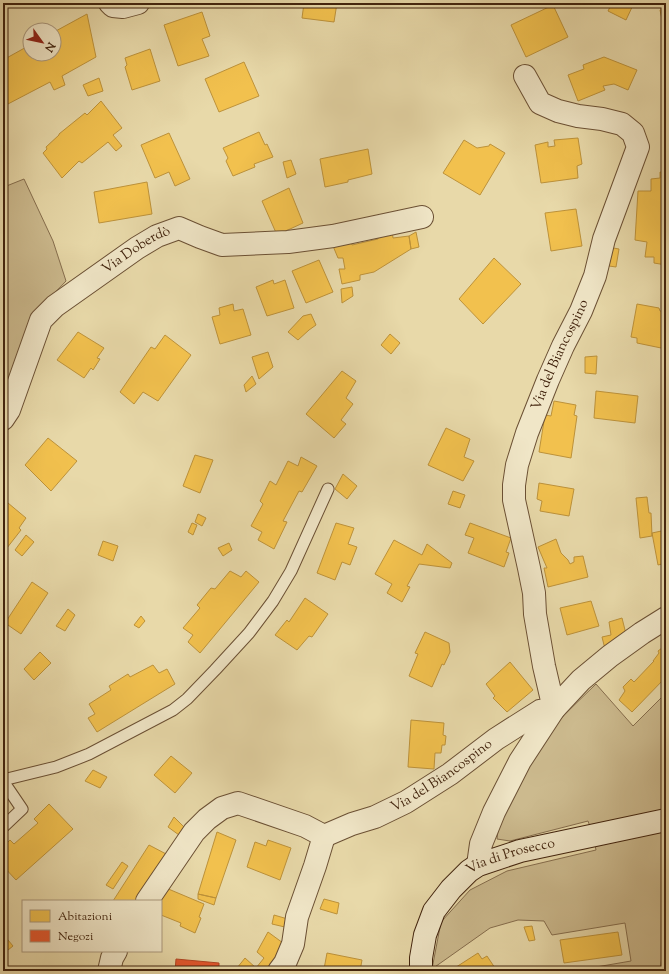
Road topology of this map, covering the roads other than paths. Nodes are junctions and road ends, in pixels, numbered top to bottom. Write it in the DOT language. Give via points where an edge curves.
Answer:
graph roads {
  1 [pos="110,3"];
  2 [pos="138,3"];
  3 [pos="525,76"];
  4 [pos="422,217"];
  5 [pos="3,419"];
  6 [pos="328,489"];
  7 [pos="666,618"];
  8 [pos="554,709"];
  9 [pos="3,780"];
  10 [pos="666,820"];
  11 [pos="3,827"];
  12 [pos="324,836"];
  13 [pos="478,865"];
  14 [pos="148,900"];
  15 [pos="115,952"];
  16 [pos="109,971"];
  17 [pos="279,971"];
  18 [pos="420,971"];
  1 -- 2 [label="street" via="123,7"];
  3 -- 8 [label="street, Via del Biancospino" via="540,103 558,111 622,124 633,133 638,147 604,239 595,276 527,433 514,484 514,500 534,593 535,614"];
  4 -- 5 [label="street, Via Doberdò" via="333,236 288,242 222,245 179,228 157,236 55,306 41,320 9,410"];
  6 -- 9 [label="lane" via="291,571 273,601 249,633 188,699 173,710 89,754 56,767"];
  7 -- 8 [label="street" via="610,656 581,680"];
  8 -- 12 [label="street, Via del Biancospino" via="540,711 406,802"];
  8 -- 13 [label="street" via="520,761 494,812 481,844"];
  9 -- 11 [label="lane" via="22,809"];
  10 -- 13 [label="street, Via di Prosecco" via="520,851"];
  12 -- 14 [label="street" via="305,826 238,803 222,808 194,832"];
  12 -- 17 [label="street" via="297,917 293,944"];
  13 -- 18 [label="street, Via di Prosecco" via="451,890 434,912 424,935"];
  15 -- 16 [label="street"];
}
